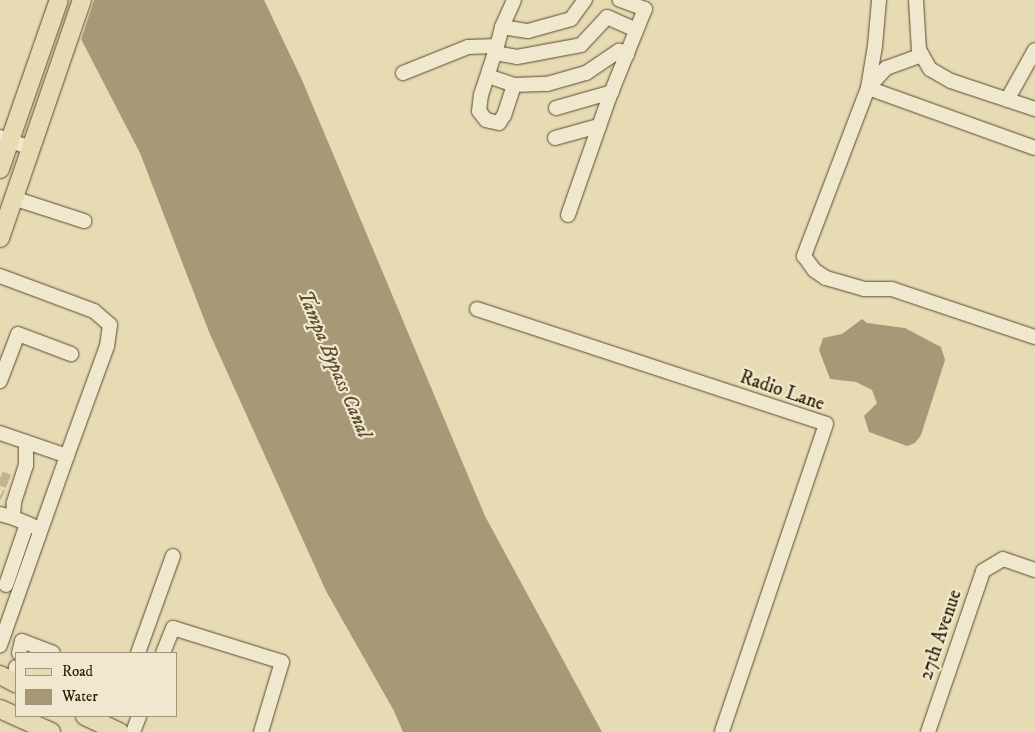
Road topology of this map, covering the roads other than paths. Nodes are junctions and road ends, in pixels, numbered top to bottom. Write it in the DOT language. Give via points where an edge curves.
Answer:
graph roads {
  1 [pos="82,0"];
  2 [pos="514,0"];
  3 [pos="585,0"];
  4 [pos="620,0"];
  5 [pos="879,0"];
  6 [pos="916,0"];
  7 [pos="57,5"];
  8 [pos="646,5"];
  9 [pos="502,27"];
  10 [pos="636,30"];
  11 [pos="496,50"];
  12 [pos="1035,50"];
  13 [pos="627,54"];
  14 [pos="922,55"];
  15 [pos="402,73"];
  16 [pos="488,76"];
  17 [pos="514,85"];
  18 [pos="868,88"];
  19 [pos="612,92"];
  20 [pos="1007,100"];
  21 [pos="556,108"];
  22 [pos="1035,109"];
  23 [pos="599,126"];
  24 [pos="555,138"];
  25 [pos="5,139"];
  26 [pos="30,148"];
  27 [pos="1035,148"];
  28 [pos="0,169"];
  29 [pos="13,198"];
  30 [pos="568,215"];
  31 [pos="84,221"];
  32 [pos="0,238"];
  33 [pos="0,276"];
  34 [pos="477,309"];
  35 [pos="1035,337"];
  36 [pos="71,354"];
  37 [pos="0,381"];
  38 [pos="0,433"];
  39 [pos="26,442"];
  40 [pos="67,456"];
  41 [pos="0,514"];
  42 [pos="27,524"];
  43 [pos="173,556"];
  44 [pos="1035,570"];
  45 [pos="3,584"];
  46 [pos="20,590"];
  47 [pos="6,612"];
  48 [pos="0,646"];
  49 [pos="18,652"];
  50 [pos="50,652"];
  51 [pos="138,652"];
  52 [pos="163,652"];
  53 [pos="0,709"];
  54 [pos="15,716"];
  55 [pos="18,717"];
  56 [pos="87,717"];
  57 [pos="139,717"];
  58 [pos="51,732"];
  59 [pos="120,732"];
  60 [pos="133,732"];
  61 [pos="261,732"];
  62 [pos="722,732"];
  63 [pos="928,732"];
  1 -- 26 [label="main road"];
  2 -- 9 [label="street"];
  3 -- 9 [label="street" via="571,19 528,31"];
  4 -- 8 [label="street"];
  5 -- 18 [label="street"];
  6 -- 14 [label="street"];
  7 -- 25 [label="main road"];
  8 -- 10 [label="street"];
  9 -- 11 [label="street"];
  10 -- 11 [label="street" via="608,17 581,45 516,57"];
  10 -- 13 [label="street"];
  11 -- 15 [label="street" via="468,47"];
  11 -- 16 [label="street"];
  12 -- 20 [label="street"];
  13 -- 17 [label="street" via="619,51 586,73 547,84"];
  13 -- 19 [label="street"];
  14 -- 18 [label="street" via="886,68"];
  14 -- 20 [label="street" via="930,69 951,81"];
  16 -- 17 [label="street"];
  16 -- 17 [label="street" via="479,111 486,120 499,123"];
  18 -- 27 [label="street"];
  18 -- 35 [label="street" via="804,256 814,270 826,278 864,289 892,289"];
  19 -- 21 [label="street"];
  19 -- 23 [label="street"];
  20 -- 22 [label="street"];
  23 -- 24 [label="street"];
  23 -- 30 [label="street"];
  25 -- 26 [label="street"];
  25 -- 28 [label="main road"];
  26 -- 29 [label="main road"];
  29 -- 31 [label="street"];
  29 -- 32 [label="main road"];
  33 -- 40 [label="street" via="94,311 110,326 107,346"];
  34 -- 62 [label="street, Radio Lane" via="826,424"];
  36 -- 37 [label="street" via="18,334"];
  38 -- 39 [label="street"];
  39 -- 40 [label="street"];
  39 -- 42 [label="street" via="26,465 8,499"];
  40 -- 42 [label="street"];
  41 -- 42 [label="street"];
  42 -- 45 [label="street"];
  42 -- 46 [label="street"];
  43 -- 51 [label="street"];
  44 -- 63 [label="street, 27th Avenue" via="1002,559 983,571"];
  45 -- 46 [label="street"];
  46 -- 47 [label="street"];
  47 -- 48 [label="street"];
  49 -- 50 [label="street" via="22,641"];
  52 -- 61 [label="street" via="173,628 282,662"];
  53 -- 54 [label="main road"];
  55 -- 58 [label="main road"];
  56 -- 59 [label="main road"];
  57 -- 60 [label="street"];
}
